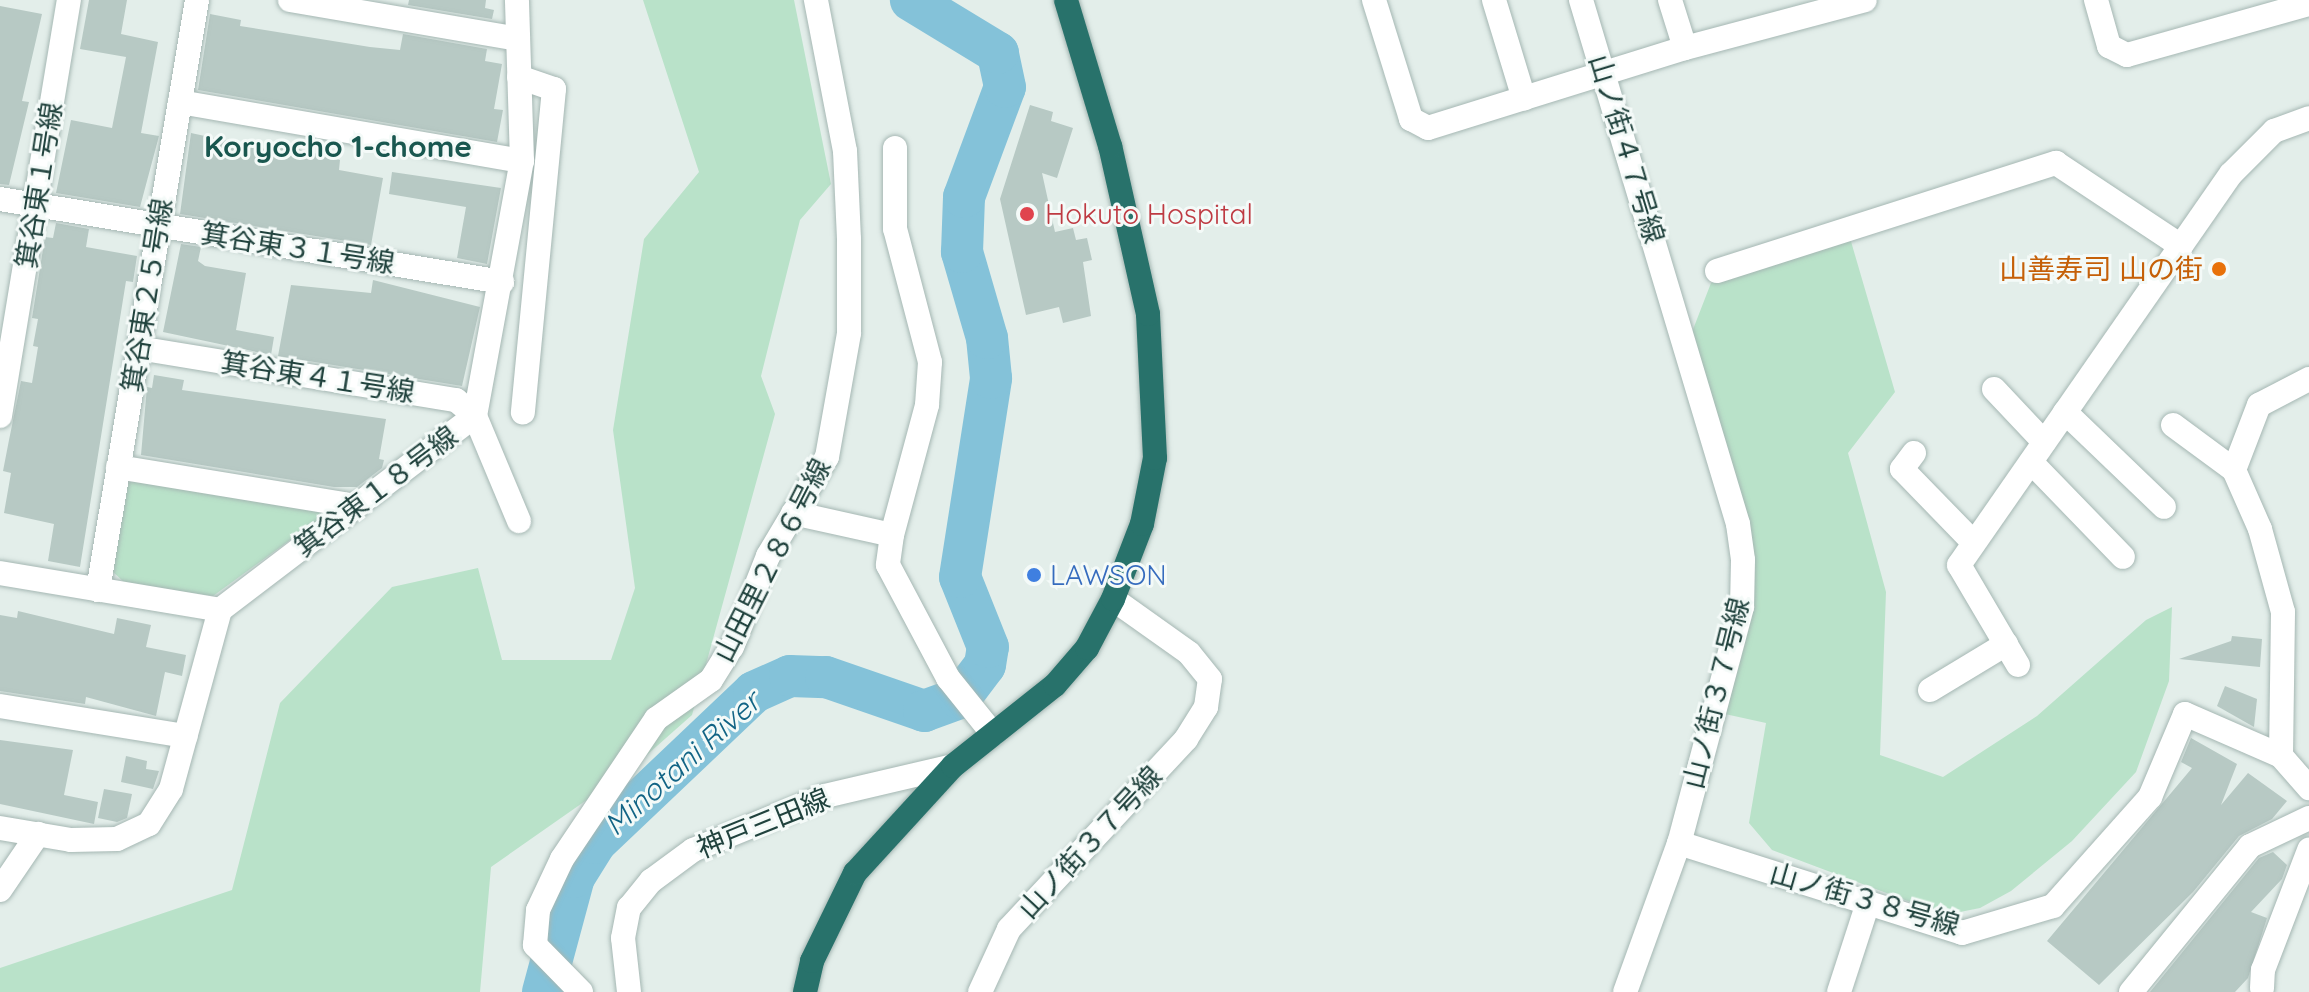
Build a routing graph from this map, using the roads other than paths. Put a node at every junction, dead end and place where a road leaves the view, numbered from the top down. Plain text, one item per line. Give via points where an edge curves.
1 (69, 0) edge
2 (197, 0) edge
3 (290, 0) edge
4 (517, 0) edge
5 (816, 0) edge
6 (1066, 0) edge
7 (1374, 0) edge
8 (1494, 0) edge
9 (1581, 0) edge
10 (1670, 0) edge
11 (1865, 0) edge
12 (2096, 0) edge
13 (2309, 4) edge
14 (518, 39) junction
15 (1685, 48) junction
16 (1605, 72) junction
17 (519, 77) junction
18 (1524, 99) junction
19 (180, 102) junction
20 (2309, 118) edge
21 (895, 148) dead end
22 (522, 161) junction
23 (0, 199) edge
24 (37, 205) junction
25 (159, 225) junction
26 (2181, 246) junction
27 (1717, 271) dead end
28 (502, 282) junction
29 (1671, 297) joint
30 (138, 348) junction
31 (2309, 379) edge
32 (1994, 389) dead end
33 (2065, 412) junction
34 (523, 413) dead end
35 (0, 416) edge
36 (475, 416) junction
37 (2173, 425) dead end
38 (2038, 452) junction
39 (1914, 453) dead end
40 (118, 467) junction
41 (2234, 470) junction
42 (357, 506) junction
43 (2164, 507) dead end
44 (793, 513) junction
45 (519, 521) dead end
46 (892, 535) junction
47 (1974, 543) junction
48 (2123, 557) dead end
49 (0, 573) edge
50 (98, 590) junction
51 (1113, 599) junction
52 (220, 610) junction
53 (1930, 690) dead end
54 (0, 706) edge
55 (993, 734) junction
56 (186, 736) junction
57 (2281, 756) junction
58 (953, 766) junction
59 (2309, 788) edge
60 (2309, 818) edge
61 (0, 828) edge
62 (38, 834) junction
63 (1679, 843) junction
64 (2309, 850) edge
65 (0, 890) edge
66 (1868, 903) junction
67 (2262, 988) dead end
68 (581, 992) edge
69 (629, 992) edge
70 (805, 992) edge
71 (980, 992) edge
72 (1625, 992) edge
73 (1839, 992) edge
74 (2131, 992) edge

1 - 24 street, 箕谷東１号線
2 - 19 street, 箕谷東２５号線
3 - 14 street
4 - 14 street, 箕谷東１８号線
5 - 44 street, 山田里２８６号線 via 845,151 849,333 827,457
6 - 51 highway via 1139,261 1152,366 1155,458 1142,524
7 - 18 street via 1411,119 1428,128
8 - 18 street
9 - 16 street, 山ノ街４７号線
10 - 15 street
11 - 15 street
12 - 13 street via 2109,46 2127,55
14 - 17 street, 箕谷東１８号線
15 - 16 street
16 - 18 street
16 - 29 street, 山ノ街４７号線
17 - 22 street, 箕谷東１８号線
17 - 34 street via 554,89
19 - 22 street
19 - 25 street, 箕谷東２５号線
20 - 26 street via 2274,131 2231,174
21 - 46 street via 895,229 930,362 927,405
22 - 28 street, 箕谷東１８号線
23 - 24 street, 箕谷東３１号線
24 - 25 street, 箕谷東３１号線
24 - 35 street, 箕谷東１号線
25 - 28 street, 箕谷東３１号線
25 - 30 street, 箕谷東２５号線
26 - 27 street via 2056,163
26 - 33 street
28 - 36 street, 箕谷東１８号線
29 - 63 street, 山ノ街３７号線 via 1738,524 1743,560 1742,607
30 - 36 street, 箕谷東４１号線 via 456,400
30 - 40 street, 箕谷東２５号線
31 - 41 street via 2259,405
32 - 38 street
33 - 38 street
33 - 43 street
36 - 42 street, 箕谷東１８号線
36 - 45 street
37 - 41 street
38 - 47 street
38 - 48 street
39 - 47 street via 1902,469
40 - 42 street
40 - 50 street, 箕谷東２５号線
41 - 57 street via 2260,529 2283,612
42 - 52 street, 箕谷東１８号線
44 - 46 street
44 - 68 street, 山田里２８６号線 via 718,669 656,719 562,859 538,910 535,945
46 - 55 street via 888,565 948,678
47 - 53 street via 1959,565 2012,655
49 - 50 street
50 - 52 street
51 - 55 highway via 1087,648 1055,685
51 - 71 street, 山ノ街３７号線 via 1189,653 1210,679 1206,707 1186,739 1009,929
52 - 56 street
54 - 56 street
55 - 58 highway
56 - 62 street via 171,789 149,824 117,839
57 - 59 street, 山ノ街３８号線
57 - 66 street, 山ノ街３８号線 via 2185,714 2150,797 2053,906 1962,933
58 - 69 street, 神戸三田線 via 825,796 693,850 651,881 629,908 623,938
58 - 70 highway via 855,873 812,961
60 - 74 street via 2250,846
61 - 62 street
62 - 65 street
63 - 66 street, 山ノ街３８号線
63 - 72 street, 山ノ街３７号線
64 - 67 street via 2263,970
66 - 73 street

